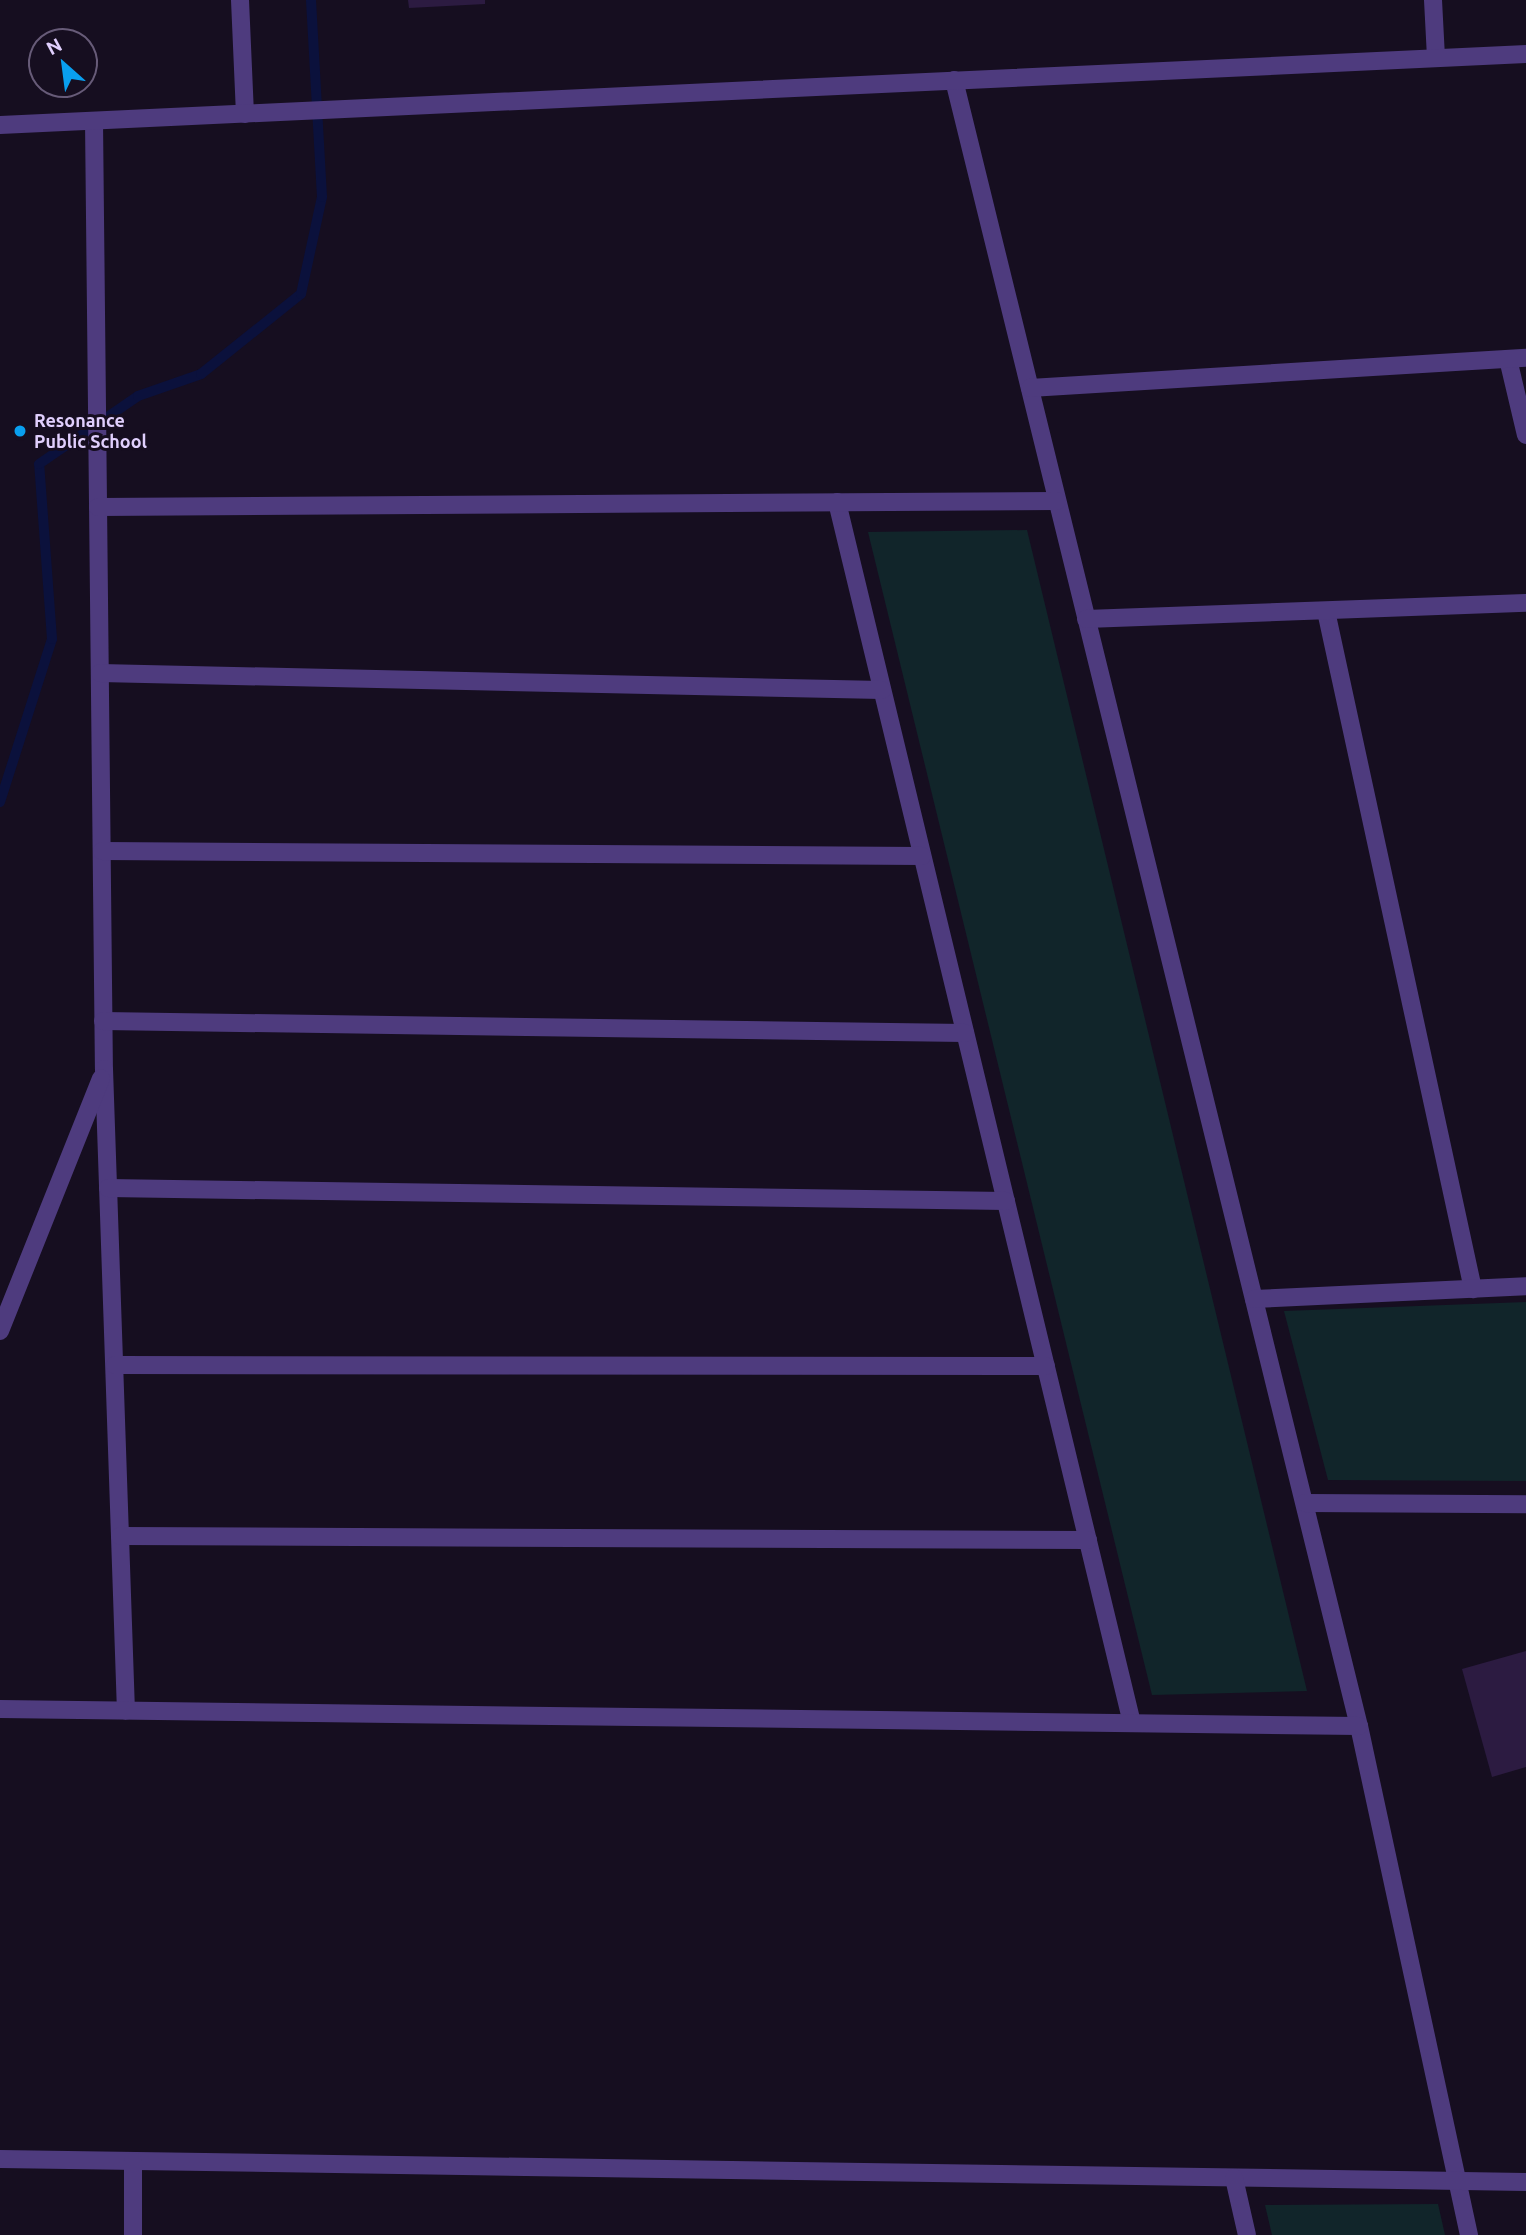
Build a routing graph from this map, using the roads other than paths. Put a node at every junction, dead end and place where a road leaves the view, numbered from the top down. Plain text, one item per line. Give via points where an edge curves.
1 (240, 0) edge
2 (1433, 0) edge
3 (1526, 54) edge
4 (1436, 58) junction
5 (954, 80) junction
6 (245, 114) junction
7 (94, 121) junction
8 (0, 125) edge
9 (1526, 358) edge
10 (1508, 359) junction
11 (1030, 388) junction
12 (1526, 435) edge
13 (1057, 500) junction
14 (837, 502) junction
15 (98, 507) junction
16 (1526, 603) edge
17 (1326, 611) junction
18 (1086, 620) junction
19 (100, 673) junction
20 (882, 690) junction
21 (102, 851) junction
22 (922, 856) junction
23 (103, 1021) junction
24 (965, 1033) junction
25 (104, 1069) junction
26 (108, 1188) junction
27 (1006, 1201) junction
28 (1526, 1286) edge
29 (1473, 1289) junction
30 (1254, 1299) junction
31 (0, 1331) edge
32 (114, 1365) junction
33 (1045, 1366) junction
34 (1305, 1503) junction
35 (1526, 1504) edge
36 (121, 1536) junction
37 (1088, 1540) junction
38 (0, 1709) edge
39 (127, 1711) junction
40 (1132, 1723) junction
41 (1359, 1726) junction
42 (0, 2159) edge
43 (133, 2161) junction
44 (1234, 2178) junction
45 (1456, 2181) junction
46 (1526, 2182) edge
47 (133, 2235) edge
48 (1247, 2235) edge
49 (1469, 2235) edge

1 - 6 street
2 - 4 street
3 - 4 street
4 - 5 street
5 - 6 street
5 - 11 street
6 - 7 street
7 - 8 street
7 - 15 street
9 - 10 street
10 - 11 street
10 - 12 street
11 - 13 street
13 - 14 street
13 - 18 street
14 - 15 street
14 - 20 street
15 - 19 street
16 - 17 street
17 - 18 street
17 - 29 street
18 - 30 street
19 - 20 street
19 - 21 street
20 - 22 street
21 - 22 street
21 - 23 street
22 - 24 street
23 - 24 street
23 - 25 street
24 - 27 street
25 - 26 street
25 - 31 street
26 - 27 street
26 - 32 street
27 - 33 street
28 - 29 street
29 - 30 street
30 - 34 street
32 - 33 street
32 - 36 street
33 - 37 street
34 - 35 street
34 - 41 street
36 - 37 street
36 - 39 street
37 - 40 street
38 - 39 street
39 - 40 street
40 - 41 street
41 - 45 street
42 - 43 street
43 - 44 street
43 - 47 street
44 - 45 street
44 - 48 street
45 - 46 street
45 - 49 street

